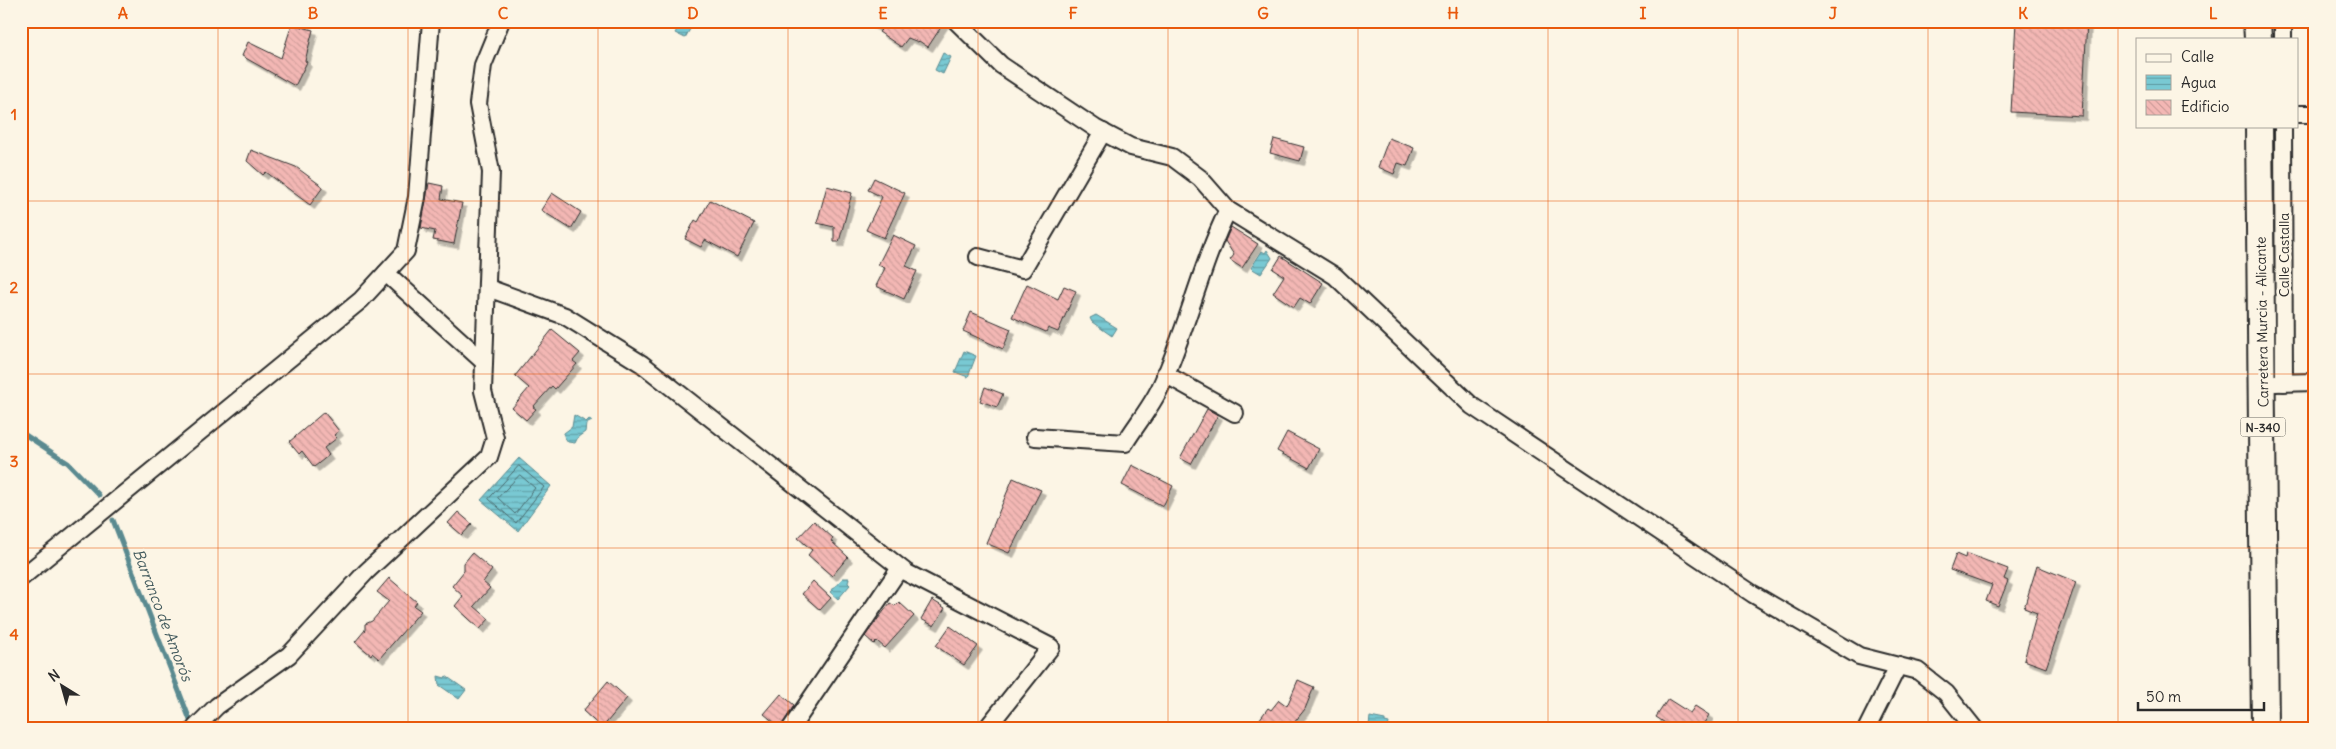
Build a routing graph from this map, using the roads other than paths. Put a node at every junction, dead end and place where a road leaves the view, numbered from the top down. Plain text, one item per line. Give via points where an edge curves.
1 (431, 21) edge
2 (501, 21) edge
3 (956, 21) edge
4 (2258, 21) edge
5 (2283, 21) edge
6 (2258, 38) edge
7 (2283, 38) edge
8 (2298, 114) edge
9 (2315, 114) edge
10 (2259, 128) edge
11 (2283, 128) edge
12 (1103, 132) junction
13 (1228, 210) junction
14 (978, 257) dead end
15 (386, 273) junction
16 (488, 288) junction
17 (484, 362) junction
18 (1165, 374) junction
19 (2315, 382) edge
20 (2273, 383) junction
21 (1235, 413) dead end
22 (1035, 437) dead end
23 (900, 568) junction
24 (21, 578) edge
25 (1898, 666) junction
26 (195, 728) edge
27 (791, 728) edge
28 (987, 728) edge
29 (1867, 728) edge
30 (1974, 728) edge
31 (2265, 728) edge

1 - 15 street via 417,198 406,252
2 - 16 street via 483,65 478,104 491,172
3 - 12 street via 1001,65
4 - 6 highway
5 - 7 street
8 - 9 street
10 - 20 highway, Carretera Murcia - Alicante / N-340
11 - 20 street, Calle Castalla
12 - 13 street via 1131,147 1172,157 1200,178
12 - 14 street via 1023,269
13 - 18 street via 1215,236
13 - 25 street via 1335,276 1480,411 1753,594 1859,656
15 - 17 street
15 - 24 street via 361,300
16 - 17 street
16 - 23 street via 565,316 642,364
17 - 26 street via 483,391 494,438 489,457 366,572 289,655 217,706
18 - 21 street
18 - 22 street via 1159,390 1125,443
19 - 20 street
20 - 31 highway, Carretera Murcia - Alicante / N-340
23 - 27 street
23 - 28 street via 1051,647
25 - 29 street
25 - 30 street via 1918,670 1939,688

